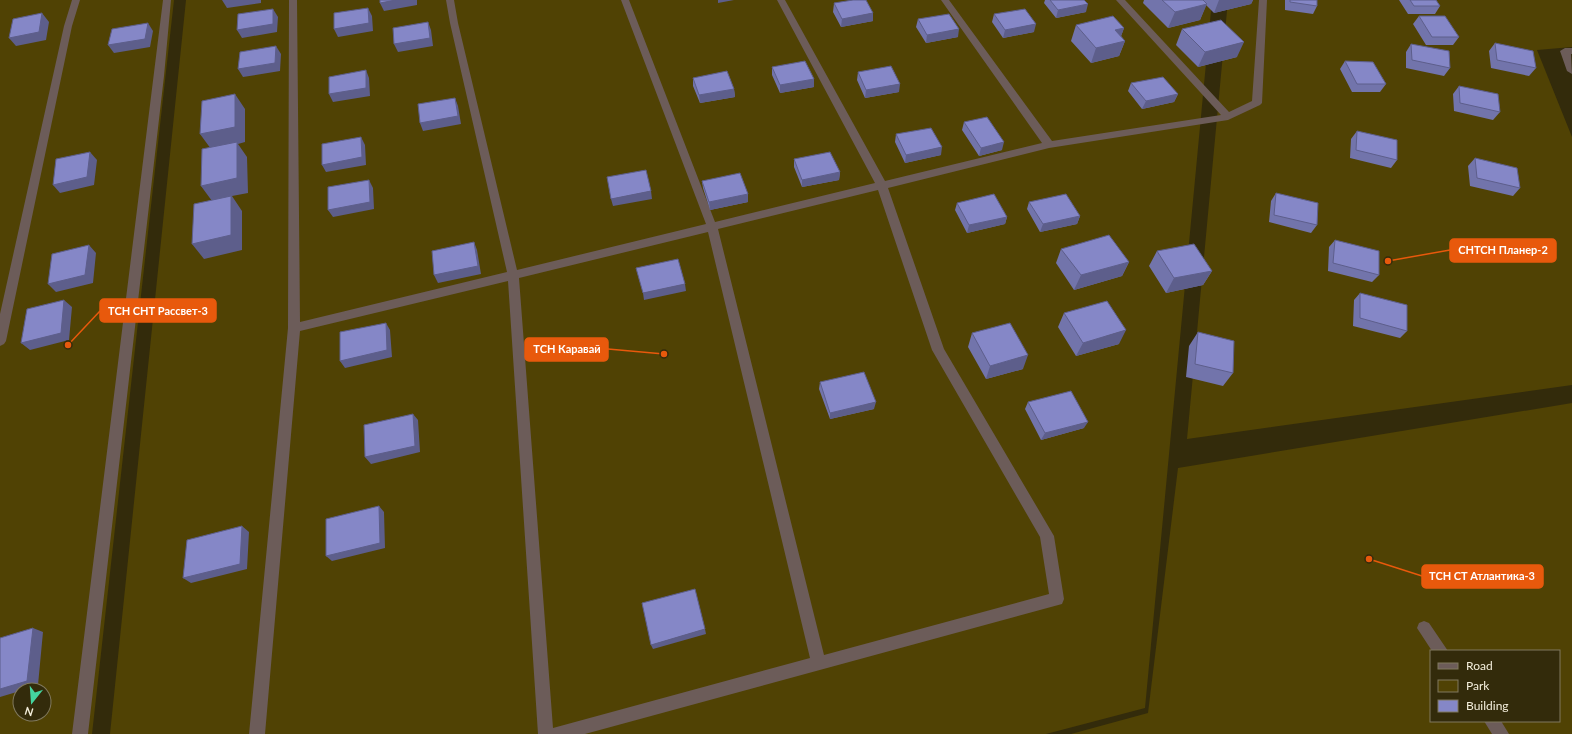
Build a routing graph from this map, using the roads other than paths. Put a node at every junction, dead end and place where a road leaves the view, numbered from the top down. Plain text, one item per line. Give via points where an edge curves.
1 (76, 0) edge
2 (167, 0) edge
3 (293, 0) edge
4 (450, 0) edge
5 (625, 0) edge
6 (781, 0) edge
7 (945, 0) edge
8 (1120, 0) edge
9 (1264, 0) edge
10 (1572, 51) edge
11 (1572, 71) edge
12 (1228, 117) junction
13 (1049, 145) junction
14 (882, 186) junction
15 (712, 227) junction
16 (513, 276) junction
17 (294, 328) junction
18 (0, 341) edge
19 (1424, 628) dead end
20 (1440, 650) edge
21 (819, 663) junction
22 (1493, 722) edge
23 (80, 734) edge
24 (257, 734) edge
25 (546, 734) edge
26 (557, 734) edge
27 (1501, 734) edge

1 - 18 lane via 68,26
2 - 23 lane
3 - 17 lane
4 - 16 lane
5 - 15 lane
6 - 14 lane
7 - 13 lane
8 - 12 lane
9 - 12 lane via 1257,103
10 - 11 lane via 1565,51
12 - 13 lane
13 - 14 lane
14 - 15 lane
14 - 21 lane via 938,350 1047,536 1057,599
15 - 16 lane
15 - 21 lane
16 - 17 lane
16 - 25 lane
17 - 24 lane
19 - 20 lane
21 - 26 lane
22 - 27 lane

